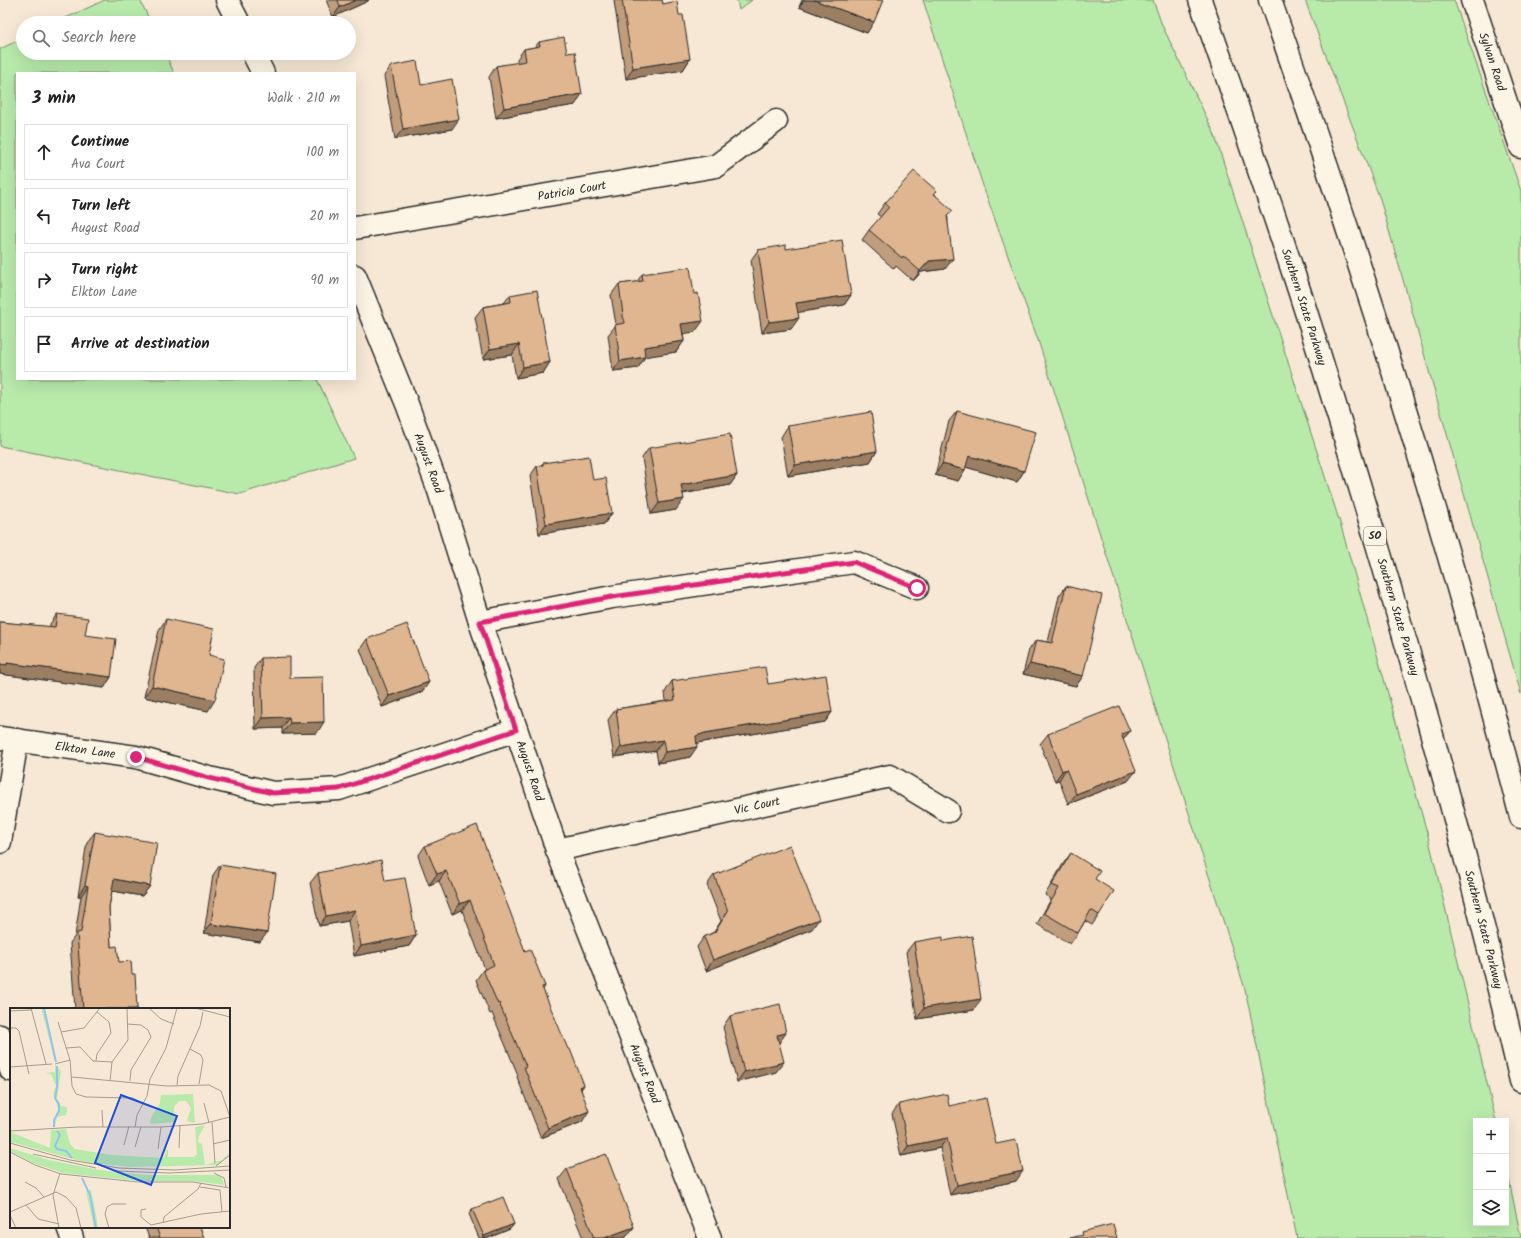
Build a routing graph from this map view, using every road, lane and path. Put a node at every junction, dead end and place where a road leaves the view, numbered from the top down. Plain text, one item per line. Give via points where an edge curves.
1 (227, 0) edge
2 (1200, 0) edge
3 (1270, 0) edge
4 (1472, 0) edge
5 (235, 16) edge
6 (256, 60) edge
7 (262, 72) edge
8 (776, 121) dead end
9 (1521, 147) edge
10 (356, 228) edge
11 (356, 278) edge
12 (917, 588) dead end
13 (480, 622) junction
14 (516, 730) junction
15 (9, 739) edge
16 (948, 812) dead end
17 (1521, 817) edge
18 (0, 842) edge
19 (557, 850) junction
20 (0, 1036) edge
21 (10, 1067) edge
22 (1521, 1081) edge
23 (68, 1228) edge
24 (72, 1238) edge
25 (710, 1238) edge

1 - 5 main road
2 - 22 main road, Southern State Parkway / SO via 1298,285 1368,514 1433,736
3 - 17 main road via 1390,358 1480,662
4 - 9 main road, Sylvan Road
6 - 7 main road
8 - 10 main road, Patricia Court via 716,166
11 - 13 main road, August Road via 439,491
12 - 13 main road via 854,562 612,597
13 - 14 main road, August Road
14 - 15 main road, Elkton Lane via 339,789 273,793 136,757
14 - 19 main road, August Road
15 - 18 main road
16 - 19 main road, Vic Court via 890,776
19 - 25 main road, August Road
20 - 21 main road
23 - 24 main road

